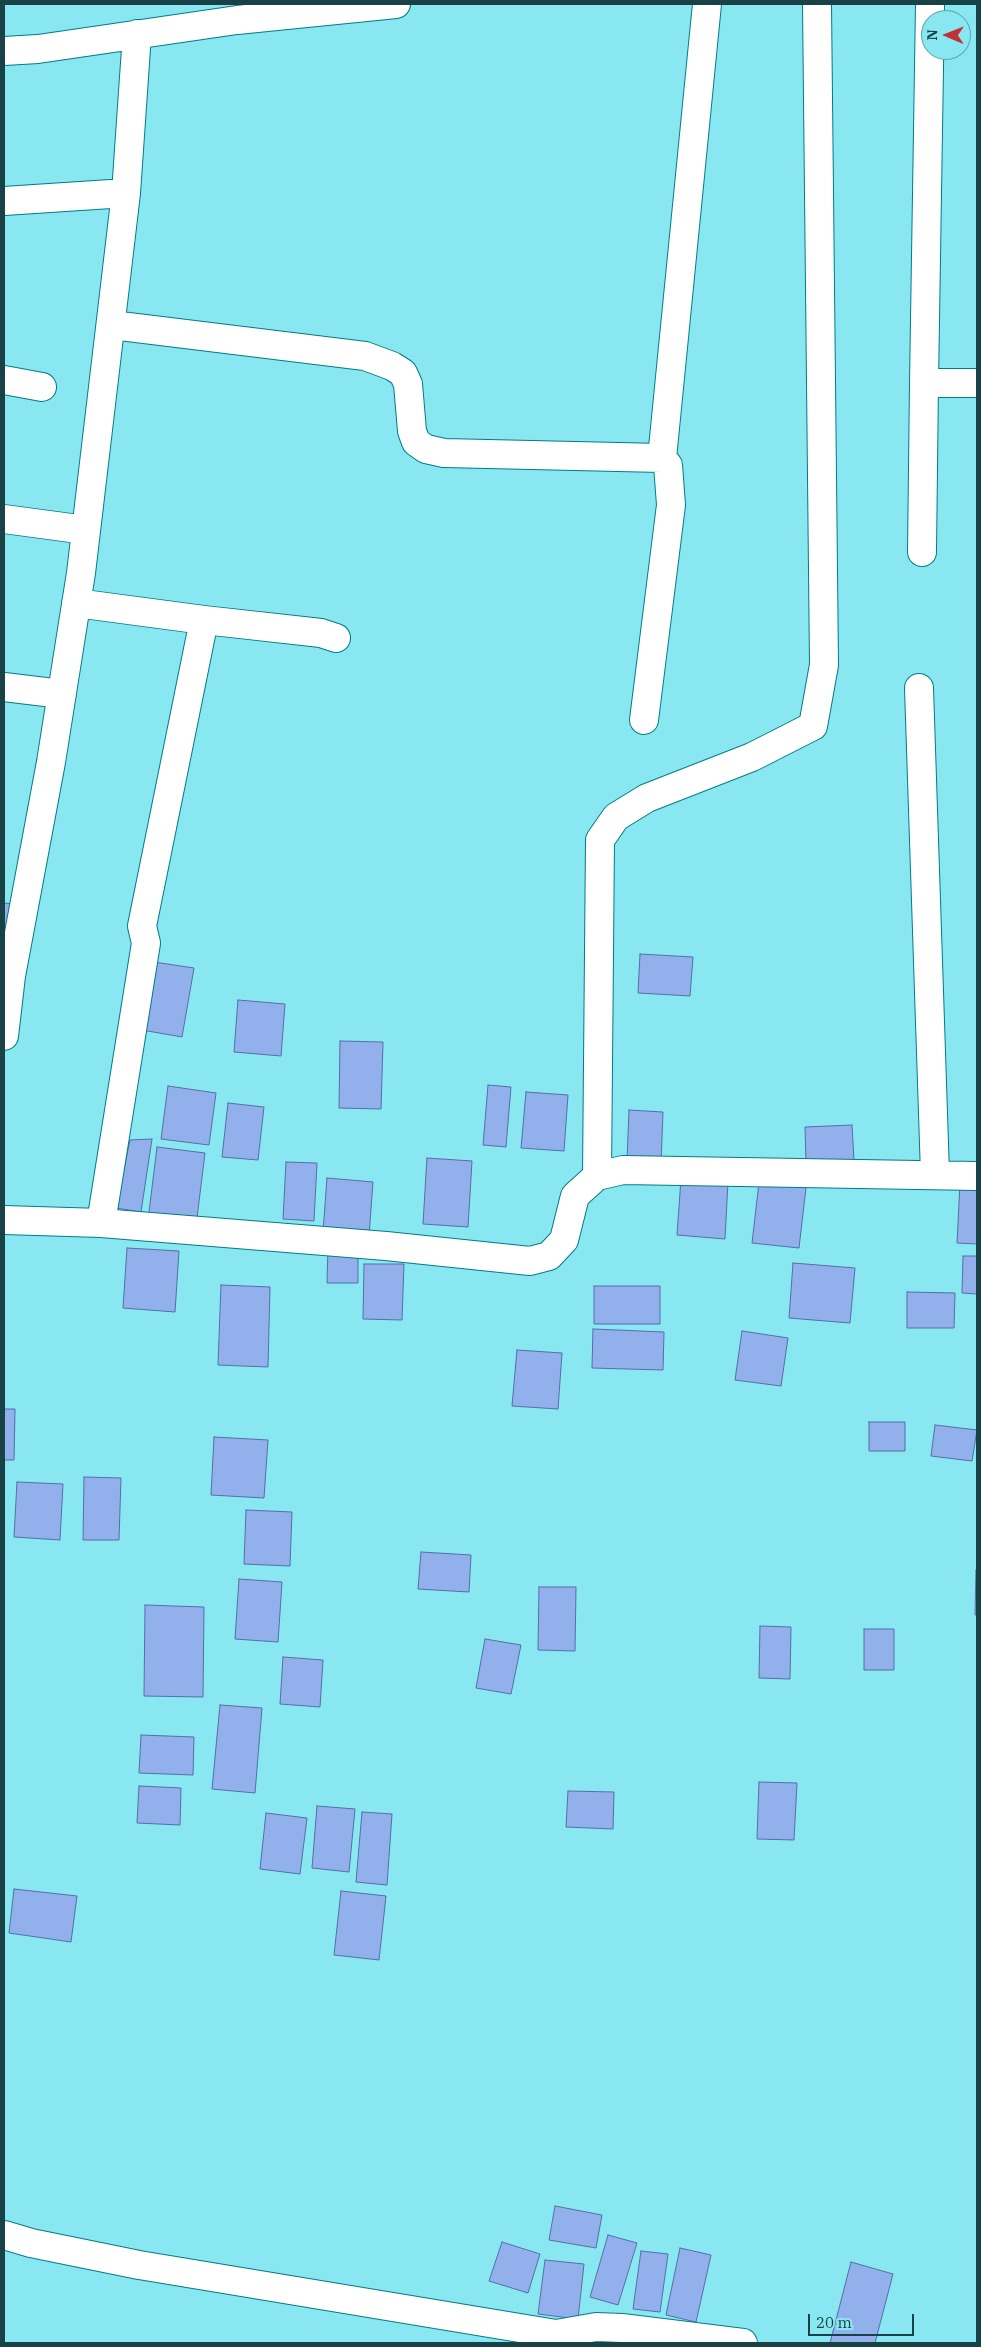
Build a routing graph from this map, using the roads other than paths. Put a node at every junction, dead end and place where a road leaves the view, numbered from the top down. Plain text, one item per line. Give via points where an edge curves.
1 (396, 4) edge
2 (706, 4) edge
3 (817, 4) edge
4 (930, 4) edge
5 (365, 6) edge
6 (137, 34) junction
7 (4, 51) edge
8 (126, 193) junction
9 (4, 201) edge
10 (112, 325) junction
11 (4, 380) edge
12 (924, 383) junction
13 (977, 383) edge
14 (42, 386) dead end
15 (662, 458) junction
16 (4, 519) edge
17 (86, 530) junction
18 (922, 552) dead end
19 (76, 603) junction
20 (204, 620) junction
21 (336, 638) dead end
22 (4, 687) edge
23 (919, 688) dead end
24 (62, 694) junction
25 (644, 720) dead end
26 (4, 1036) edge
27 (935, 1174) junction
28 (597, 1176) junction
29 (977, 1176) edge
30 (4, 1220) edge
31 (101, 1223) junction
32 (4, 2234) edge
33 (561, 2339) edge
34 (743, 2343) edge

1 - 5 street
2 - 15 street
3 - 28 street via 824,665 813,726 752,757 647,798 616,817 600,840
4 - 12 street
5 - 6 street
6 - 7 street
6 - 8 street
8 - 9 street
8 - 10 street
10 - 15 street via 365,356 392,366 403,373 408,384 412,431 416,442 426,449 444,453
10 - 17 street
11 - 14 street
12 - 13 street
12 - 18 street
15 - 25 street via 668,465 671,505
16 - 17 street
17 - 19 street
19 - 20 street
19 - 24 street
20 - 21 street via 321,633
20 - 31 street via 142,926 146,943
22 - 24 street
23 - 27 street
24 - 26 street via 11,976
27 - 28 street via 623,1170
27 - 29 street
28 - 31 street via 574,1196 564,1240 549,1256 530,1261
30 - 31 street
32 - 33 street via 31,2243 138,2265
33 - 34 street via 596,2327

